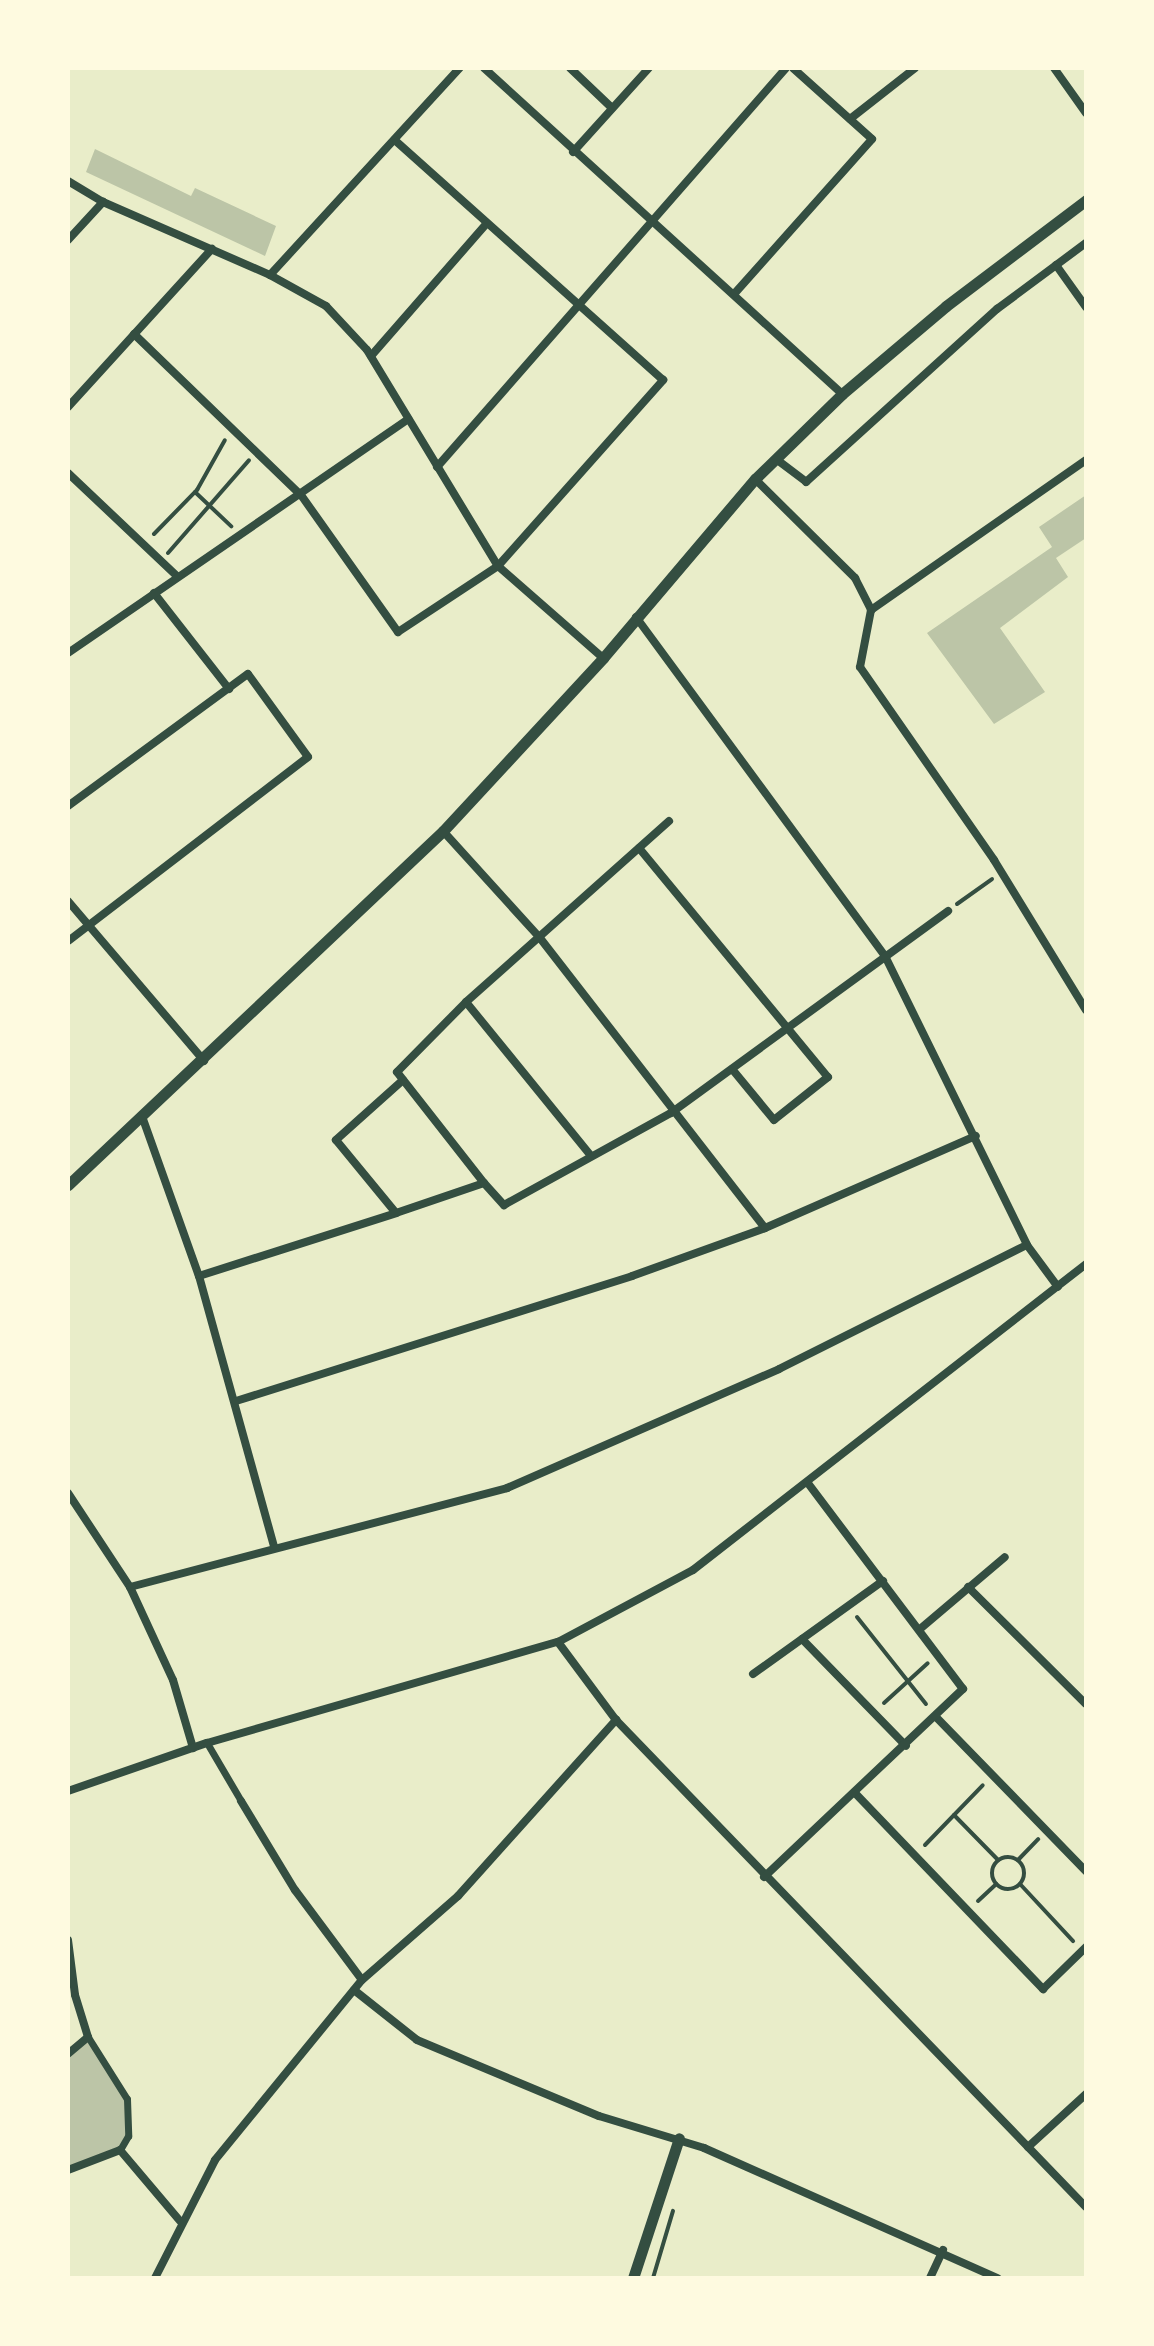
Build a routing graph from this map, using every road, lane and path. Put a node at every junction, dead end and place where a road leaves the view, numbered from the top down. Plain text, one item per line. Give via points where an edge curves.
1 (460, 68) edge
2 (484, 68) edge
3 (570, 68) edge
4 (649, 68) edge
5 (786, 68) edge
6 (793, 68) edge
7 (915, 68) edge
8 (1054, 68) edge
9 (612, 108) junction
10 (1086, 113) edge
11 (850, 119) junction
12 (397, 142) junction
13 (573, 152) junction
14 (68, 181) edge
15 (1086, 200) edge
16 (103, 202) junction
17 (487, 223) junction
18 (653, 226) junction
19 (68, 240) edge
20 (1086, 243) edge
21 (212, 249) junction
22 (1056, 265) junction
23 (270, 275) junction
24 (735, 293) junction
25 (580, 306) junction
26 (1086, 307) edge
27 (134, 334) junction
28 (371, 356) junction
29 (842, 394) junction
30 (68, 407) edge
31 (408, 419) junction
32 (231, 428) junction
33 (256, 451) junction
34 (776, 459) junction
35 (1086, 460) edge
36 (437, 467) junction
37 (68, 473) edge
38 (755, 479) junction
39 (195, 492) junction
40 (301, 495) junction
41 (209, 505) junction
42 (240, 535) junction
43 (144, 544) junction
44 (161, 560) junction
45 (498, 566) junction
46 (177, 576) junction
47 (154, 593) junction
48 (871, 610) junction
49 (636, 616) junction
50 (68, 653) edge
51 (603, 658) junction
52 (229, 689) junction
53 (68, 806) edge
54 (669, 821) dead end
55 (443, 831) junction
56 (639, 848) junction
57 (1002, 872) junction
58 (68, 901) edge
59 (948, 911) joint
60 (88, 927) junction
61 (540, 938) junction
62 (68, 941) edge
63 (885, 956) junction
64 (466, 1002) junction
65 (1086, 1010) edge
66 (791, 1026) junction
67 (204, 1061) junction
68 (732, 1069) junction
69 (403, 1080) junction
70 (671, 1113) junction
71 (143, 1119) junction
72 (976, 1136) junction
73 (591, 1156) junction
74 (484, 1183) junction
75 (68, 1185) edge
76 (396, 1213) junction
77 (765, 1228) junction
78 (1027, 1245) junction
79 (1086, 1264) edge
80 (199, 1276) junction
81 (1058, 1287) junction
82 (236, 1401) junction
83 (808, 1483) junction
84 (68, 1493) edge
85 (274, 1547) junction
86 (1005, 1557) dead end
87 (883, 1581) junction
88 (130, 1587) junction
89 (968, 1587) junction
90 (848, 1606) junction
91 (920, 1629) junction
92 (802, 1639) junction
93 (558, 1642) junction
94 (939, 1653) junction
95 (753, 1674) dead end
96 (908, 1681) junction
97 (1086, 1704) edge
98 (873, 1713) junction
99 (937, 1718) junction
100 (616, 1720) junction
101 (207, 1743) junction
102 (906, 1746) junction
103 (193, 1748) junction
104 (993, 1775) junction
105 (68, 1791) edge
106 (855, 1793) junction
107 (241, 1801) joint
108 (954, 1815) junction
109 (1046, 1830) junction
110 (914, 1855) junction
111 (998, 1860) junction
112 (1018, 1860) junction
113 (1086, 1871) edge
114 (764, 1877) junction
115 (996, 1884) junction
116 (1020, 1884) junction
117 (968, 1910) junction
118 (68, 1940) edge
119 (1084, 1949) edge
120 (362, 1980) junction
121 (354, 1990) junction
122 (88, 2037) junction
123 (68, 2054) edge
124 (1086, 2094) edge
125 (679, 2138) junction
126 (1028, 2147) junction
127 (120, 2150) junction
128 (68, 2170) edge
129 (1086, 2207) edge
130 (180, 2221) junction
131 (943, 2250) junction
132 (155, 2278) edge
133 (633, 2278) edge
134 (930, 2278) edge
135 (998, 2278) edge

1 - 12 street
2 - 13 street
3 - 9 street
4 - 9 street
5 - 18 street
6 - 11 street
7 - 11 street
8 - 10 street
9 - 13 street
11 - 24 street via 872,139
12 - 17 street
12 - 23 street
13 - 18 street
14 - 16 street
15 - 29 street via 946,306
16 - 19 street
16 - 21 street
17 - 25 street
17 - 28 street
18 - 24 street
18 - 25 street
20 - 22 street
21 - 23 street
21 - 27 street
22 - 26 street
22 - 34 street via 899,394 806,482
23 - 28 street via 326,306
24 - 29 street
25 - 36 street
25 - 45 street via 663,380
27 - 30 street
27 - 32 street
28 - 31 street
29 - 34 street
31 - 36 street
31 - 40 street
32 - 33 street
32 - 39 path
33 - 40 street
33 - 41 path
34 - 38 street
35 - 48 street
36 - 45 street
37 - 43 street
38 - 48 street via 855,578
38 - 49 street
39 - 41 path
39 - 43 path
40 - 42 street
40 - 45 street via 398,632
41 - 42 path
41 - 44 path
42 - 46 street
43 - 44 street
44 - 46 street
45 - 51 street
46 - 47 street
47 - 50 street
47 - 52 street
48 - 57 street via 860,667
49 - 51 street
49 - 63 street
51 - 55 street
52 - 53 street
52 - 60 street via 248,674 308,757
54 - 56 street
55 - 61 street
55 - 67 street
56 - 61 street
56 - 66 street
57 - 59 path
57 - 65 street
58 - 60 street
59 - 63 street
60 - 62 street
60 - 67 street
61 - 64 street
61 - 70 street
63 - 66 street
63 - 72 street
64 - 69 street via 397,1072
64 - 73 street
66 - 68 street
66 - 68 street via 828,1077 774,1120
67 - 71 street
68 - 70 street
69 - 74 street
69 - 76 street via 336,1140
70 - 73 street
70 - 77 street
71 - 75 street
71 - 80 street
72 - 77 street
72 - 78 street
73 - 74 street via 504,1205
74 - 76 street
76 - 80 street
77 - 82 street via 632,1276
78 - 81 street
78 - 85 street via 779,1369 507,1488
79 - 81 street
80 - 82 street
81 - 83 street
82 - 85 street
83 - 87 street
83 - 93 street via 693,1570
84 - 88 street
85 - 88 street
86 - 89 street
87 - 90 street
87 - 91 street
88 - 103 street via 173,1680
89 - 91 street
89 - 97 street
90 - 92 street
90 - 96 path
91 - 94 street
92 - 95 street
92 - 98 street
93 - 100 street
93 - 101 street
94 - 96 path
94 - 99 street via 963,1689
96 - 98 path
96 - 99 path
98 - 102 street
99 - 102 street
99 - 104 street
100 - 114 street
100 - 120 street via 458,1896
101 - 103 street
101 - 107 street
102 - 106 street
103 - 105 street
104 - 108 path
104 - 109 street
106 - 110 street
106 - 114 street
107 - 120 street via 295,1890
108 - 110 path
108 - 111 path
109 - 112 path
109 - 113 street
110 - 117 street
111 - 112 path
111 - 115 path via 992,1874
112 - 116 path via 1024,1869
114 - 126 street
115 - 116 path via 1005,1889
115 - 117 path
116 - 119 path
117 - 119 street via 1043,1989
118 - 122 street via 75,1995
120 - 121 street
121 - 125 street via 417,2040 599,2116
121 - 130 street via 215,2160
122 - 123 street
122 - 127 street via 127,2099 128,2136
124 - 126 street
125 - 131 street
125 - 133 street
126 - 129 street
127 - 128 street
127 - 130 street
130 - 132 street
131 - 134 street
131 - 135 street

